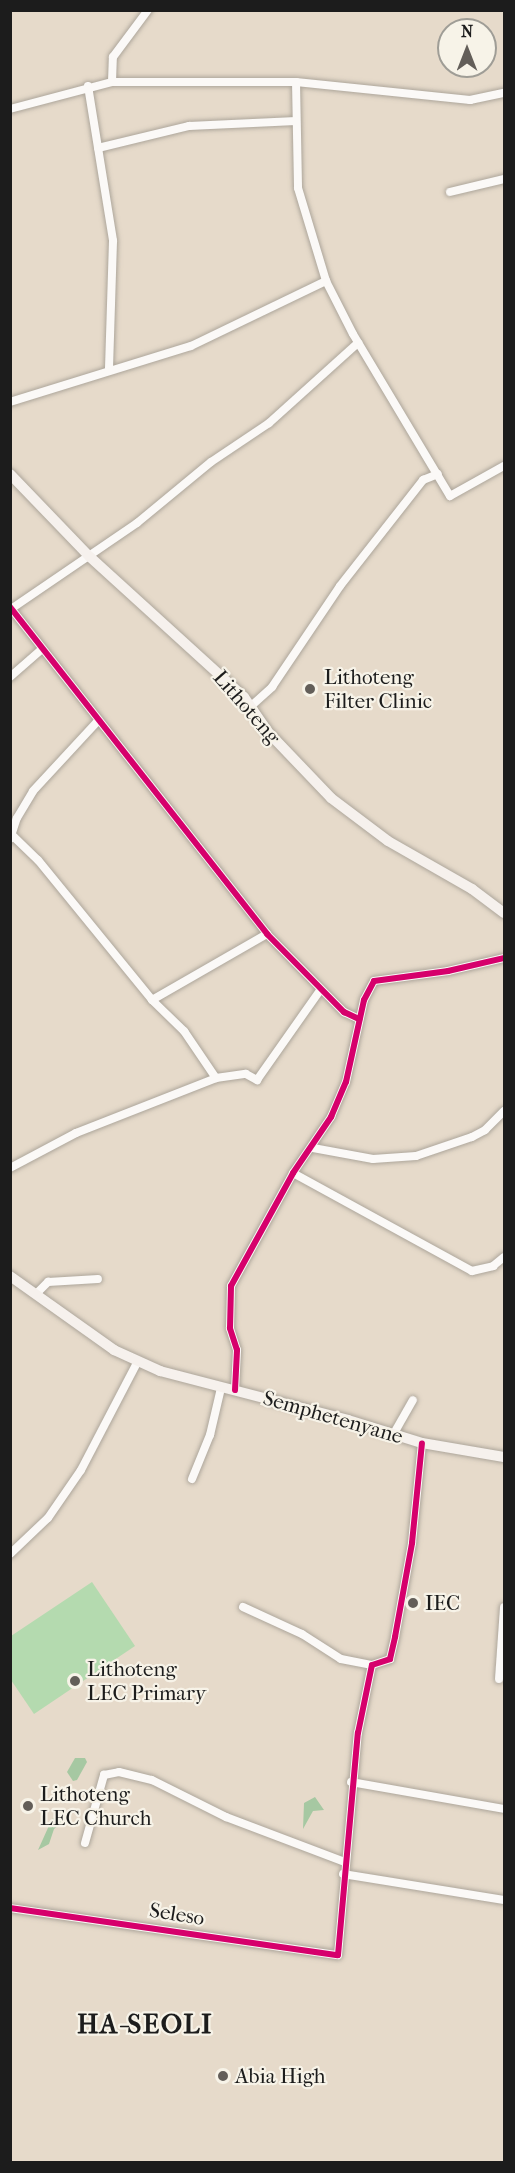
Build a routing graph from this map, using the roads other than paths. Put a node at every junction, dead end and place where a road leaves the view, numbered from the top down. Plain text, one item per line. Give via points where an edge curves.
1 (148, 10) edge
2 (112, 82) junction
3 (296, 82) junction
4 (88, 86) junction
5 (504, 93) edge
6 (10, 109) edge
7 (296, 121) junction
8 (98, 148) junction
9 (504, 179) edge
10 (450, 192) dead end
11 (326, 281) junction
12 (358, 343) junction
13 (109, 370) junction
14 (10, 402) edge
15 (504, 466) edge
16 (10, 474) edge
17 (438, 474) junction
18 (90, 557) junction
19 (11, 608) edge
20 (41, 650) junction
21 (10, 677) edge
22 (250, 707) junction
23 (98, 722) junction
24 (12, 837) edge
25 (504, 913) edge
26 (267, 934) junction
27 (504, 958) edge
28 (321, 989) junction
29 (152, 999) junction
30 (359, 1019) junction
31 (216, 1078) junction
32 (504, 1111) edge
33 (313, 1148) junction
34 (10, 1168) edge
35 (293, 1173) junction
36 (504, 1257) edge
37 (10, 1276) edge
38 (98, 1280) dead end
39 (37, 1293) junction
40 (138, 1361) junction
41 (221, 1388) junction
42 (235, 1390) junction
43 (413, 1400) dead end
44 (393, 1435) junction
45 (422, 1443) junction
46 (504, 1457) edge
47 (192, 1479) dead end
48 (10, 1554) edge
49 (243, 1607) dead end
50 (504, 1607) edge
51 (372, 1665) junction
52 (499, 1679) dead end
53 (351, 1782) junction
54 (504, 1809) edge
55 (85, 1843) dead end
56 (345, 1862) junction
57 (343, 1874) junction
58 (504, 1900) edge
59 (10, 1908) edge

1 - 2 street via 113,57
2 - 3 street
2 - 4 street
3 - 5 street via 470,100
3 - 7 street
4 - 6 street
4 - 8 street
7 - 8 street via 189,126
7 - 11 street via 298,189
8 - 13 street via 113,242
9 - 10 street
11 - 12 street
11 - 13 street via 192,346
12 - 17 street
12 - 18 street via 269,423 211,462
13 - 14 street
15 - 17 street via 450,496
16 - 18 main road, Lithoteng
17 - 22 street via 423,480 340,586 272,687
18 - 19 street
18 - 22 main road, Lithoteng via 229,683
19 - 20 street
20 - 21 street
20 - 23 street
22 - 25 main road, Lithoteng via 268,732 331,798 381,837 472,889
23 - 24 street via 33,790 16,818
23 - 26 street
24 - 29 street via 39,860
26 - 28 street
26 - 29 street
27 - 30 street via 448,971 380,978 369,989
28 - 30 street via 344,1012
28 - 31 street via 257,1080 246,1074
29 - 31 street via 184,1031
30 - 33 street via 346,1082
31 - 34 street via 76,1133
32 - 33 street via 472,1137 416,1156 373,1159
33 - 35 street
35 - 36 street via 472,1271 493,1266
35 - 42 street via 231,1286 230,1328 237,1350
37 - 39 main road, Semphetenyane
38 - 39 street via 48,1282
39 - 40 main road, Semphetenyane via 87,1331
40 - 41 main road, Semphetenyane
40 - 48 street via 81,1470 48,1518
41 - 42 main road, Semphetenyane
41 - 47 street via 210,1435
42 - 44 main road, Semphetenyane
43 - 44 street
44 - 45 main road, Semphetenyane
45 - 46 main road, Semphetenyane
45 - 51 street via 412,1543 390,1659
49 - 51 street via 302,1634 341,1659
50 - 52 street
51 - 53 street
53 - 54 street
53 - 56 street
55 - 56 street via 104,1775 119,1772 152,1780 226,1817
56 - 57 street
57 - 58 street
57 - 59 street, Seleso via 338,1955

